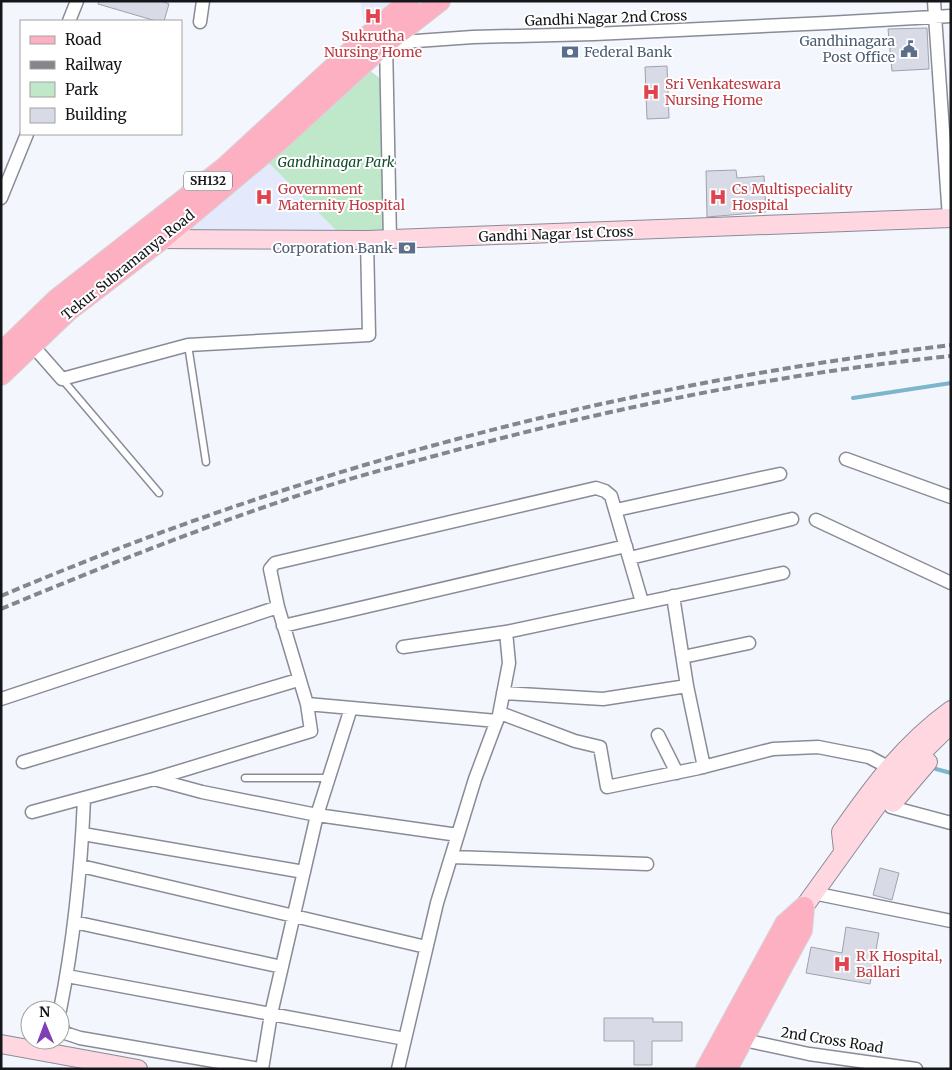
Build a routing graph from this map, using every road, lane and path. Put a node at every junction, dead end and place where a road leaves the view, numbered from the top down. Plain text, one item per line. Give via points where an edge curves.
1 (76, 1) edge
2 (203, 1) edge
3 (409, 1) edge
4 (934, 1) edge
5 (432, 4) edge
6 (934, 16) junction
7 (951, 16) edge
8 (69, 20) edge
9 (200, 22) dead end
10 (379, 38) junction
11 (27, 135) edge
12 (1, 198) edge
13 (950, 218) edge
14 (136, 238) junction
15 (162, 239) junction
16 (367, 240) junction
17 (390, 240) junction
18 (188, 345) junction
19 (33, 346) junction
20 (1, 353) edge
21 (1, 375) edge
22 (62, 379) junction
23 (846, 460) dead end
24 (206, 462) dead end
25 (780, 474) dead end
26 (158, 493) dead end
27 (951, 496) edge
28 (616, 510) junction
29 (792, 519) dead end
30 (816, 520) dead end
31 (628, 552) junction
32 (783, 573) dead end
33 (951, 583) edge
34 (673, 596) junction
35 (642, 602) junction
36 (278, 607) junction
37 (283, 626) junction
38 (506, 632) junction
39 (749, 644) dead end
40 (404, 647) dead end
41 (683, 657) junction
42 (298, 680) junction
43 (687, 686) junction
44 (504, 693) junction
45 (1, 699) edge
46 (307, 704) junction
47 (351, 708) junction
48 (951, 710) edge
49 (498, 717) junction
50 (951, 724) edge
51 (658, 735) dead end
52 (951, 740) edge
53 (23, 762) dead end
54 (704, 767) junction
55 (888, 767) junction
56 (677, 773) junction
57 (245, 778) dead end
58 (329, 778) junction
59 (154, 779) junction
60 (84, 799) junction
61 (891, 806) junction
62 (32, 812) dead end
63 (317, 815) junction
64 (951, 823) edge
65 (83, 834) junction
66 (458, 835) junction
67 (843, 850) junction
68 (451, 857) junction
69 (647, 864) dead end
70 (81, 866) junction
71 (304, 872) junction
72 (809, 900) junction
73 (294, 916) junction
74 (951, 921) edge
75 (74, 922) junction
76 (426, 947) junction
77 (282, 967) junction
78 (67, 976) junction
79 (62, 1000) edge
80 (271, 1014) junction
81 (70, 1035) edge
82 (405, 1039) junction
83 (744, 1040) junction
84 (1, 1044) edge
85 (138, 1069) edge
86 (261, 1069) edge
87 (398, 1069) edge
88 (706, 1069) edge
89 (728, 1069) edge
90 (916, 1069) edge

1 - 8 street
2 - 9 street
3 - 10 main road, Tekur Subramanya Road / SH132
4 - 6 street
5 - 10 main road, Tekur Subramanya Road / SH132
6 - 7 street, Gandhi Nagar 2nd Cross
6 - 10 street, Gandhi Nagar 2nd Cross via 594,34
6 - 13 street
10 - 14 main road, Tekur Subramanya Road / SH132
10 - 15 main road, Tekur Subramanya Road / SH132 via 278,141
10 - 17 street
11 - 12 street
13 - 17 street, Gandhi Nagar 1st Cross
14 - 15 street, Gandhi Nagar 1st Cross
14 - 20 main road, Tekur Subramanya Road / SH132 via 56,299
15 - 16 street, Gandhi Nagar 1st Cross
15 - 19 main road, Tekur Subramanya Road / SH132 via 68,311
16 - 17 street, Gandhi Nagar 1st Cross
16 - 18 street via 369,335
18 - 22 street
18 - 24 lane
19 - 21 main road, Tekur Subramanya Road / SH132
19 - 22 street
22 - 26 lane
23 - 27 street
25 - 28 street
28 - 31 street
28 - 36 street via 611,496 596,488 275,563 270,568
29 - 31 street
30 - 33 street
31 - 35 street
31 - 37 street
32 - 34 street
34 - 35 street
34 - 41 street
35 - 38 street
36 - 37 street
36 - 45 street
37 - 42 street
38 - 40 street
38 - 44 street via 509,662
39 - 41 street
41 - 43 street
42 - 46 street
42 - 53 street
43 - 44 street via 603,699
43 - 54 street
44 - 49 street
46 - 47 street
46 - 59 street via 311,731
47 - 49 street
47 - 58 street
48 - 55 street via 925,729
49 - 56 street via 600,746 607,787
49 - 66 street
50 - 67 street via 899,776
51 - 56 street
52 - 61 street via 933,755
54 - 55 street via 773,749 818,747 869,757
54 - 56 street
55 - 67 street via 841,832
57 - 58 lane
58 - 63 street
59 - 60 street
59 - 63 street
60 - 62 street
60 - 65 street
61 - 64 street
61 - 67 street via 862,842
63 - 66 street
63 - 71 street
65 - 70 street
65 - 71 street
66 - 68 street
67 - 72 street
68 - 69 street
68 - 76 street
70 - 73 street
70 - 75 street
71 - 73 street
72 - 74 street
72 - 83 main road via 802,930
72 - 88 main road via 785,924
73 - 76 street
73 - 77 street
75 - 77 street
75 - 78 street
76 - 82 street
77 - 80 street
78 - 79 street
78 - 80 street
80 - 82 street
80 - 86 street
81 - 86 street
82 - 87 street
83 - 89 main road
83 - 90 street, 2nd Cross Road via 809,1054
84 - 85 street

